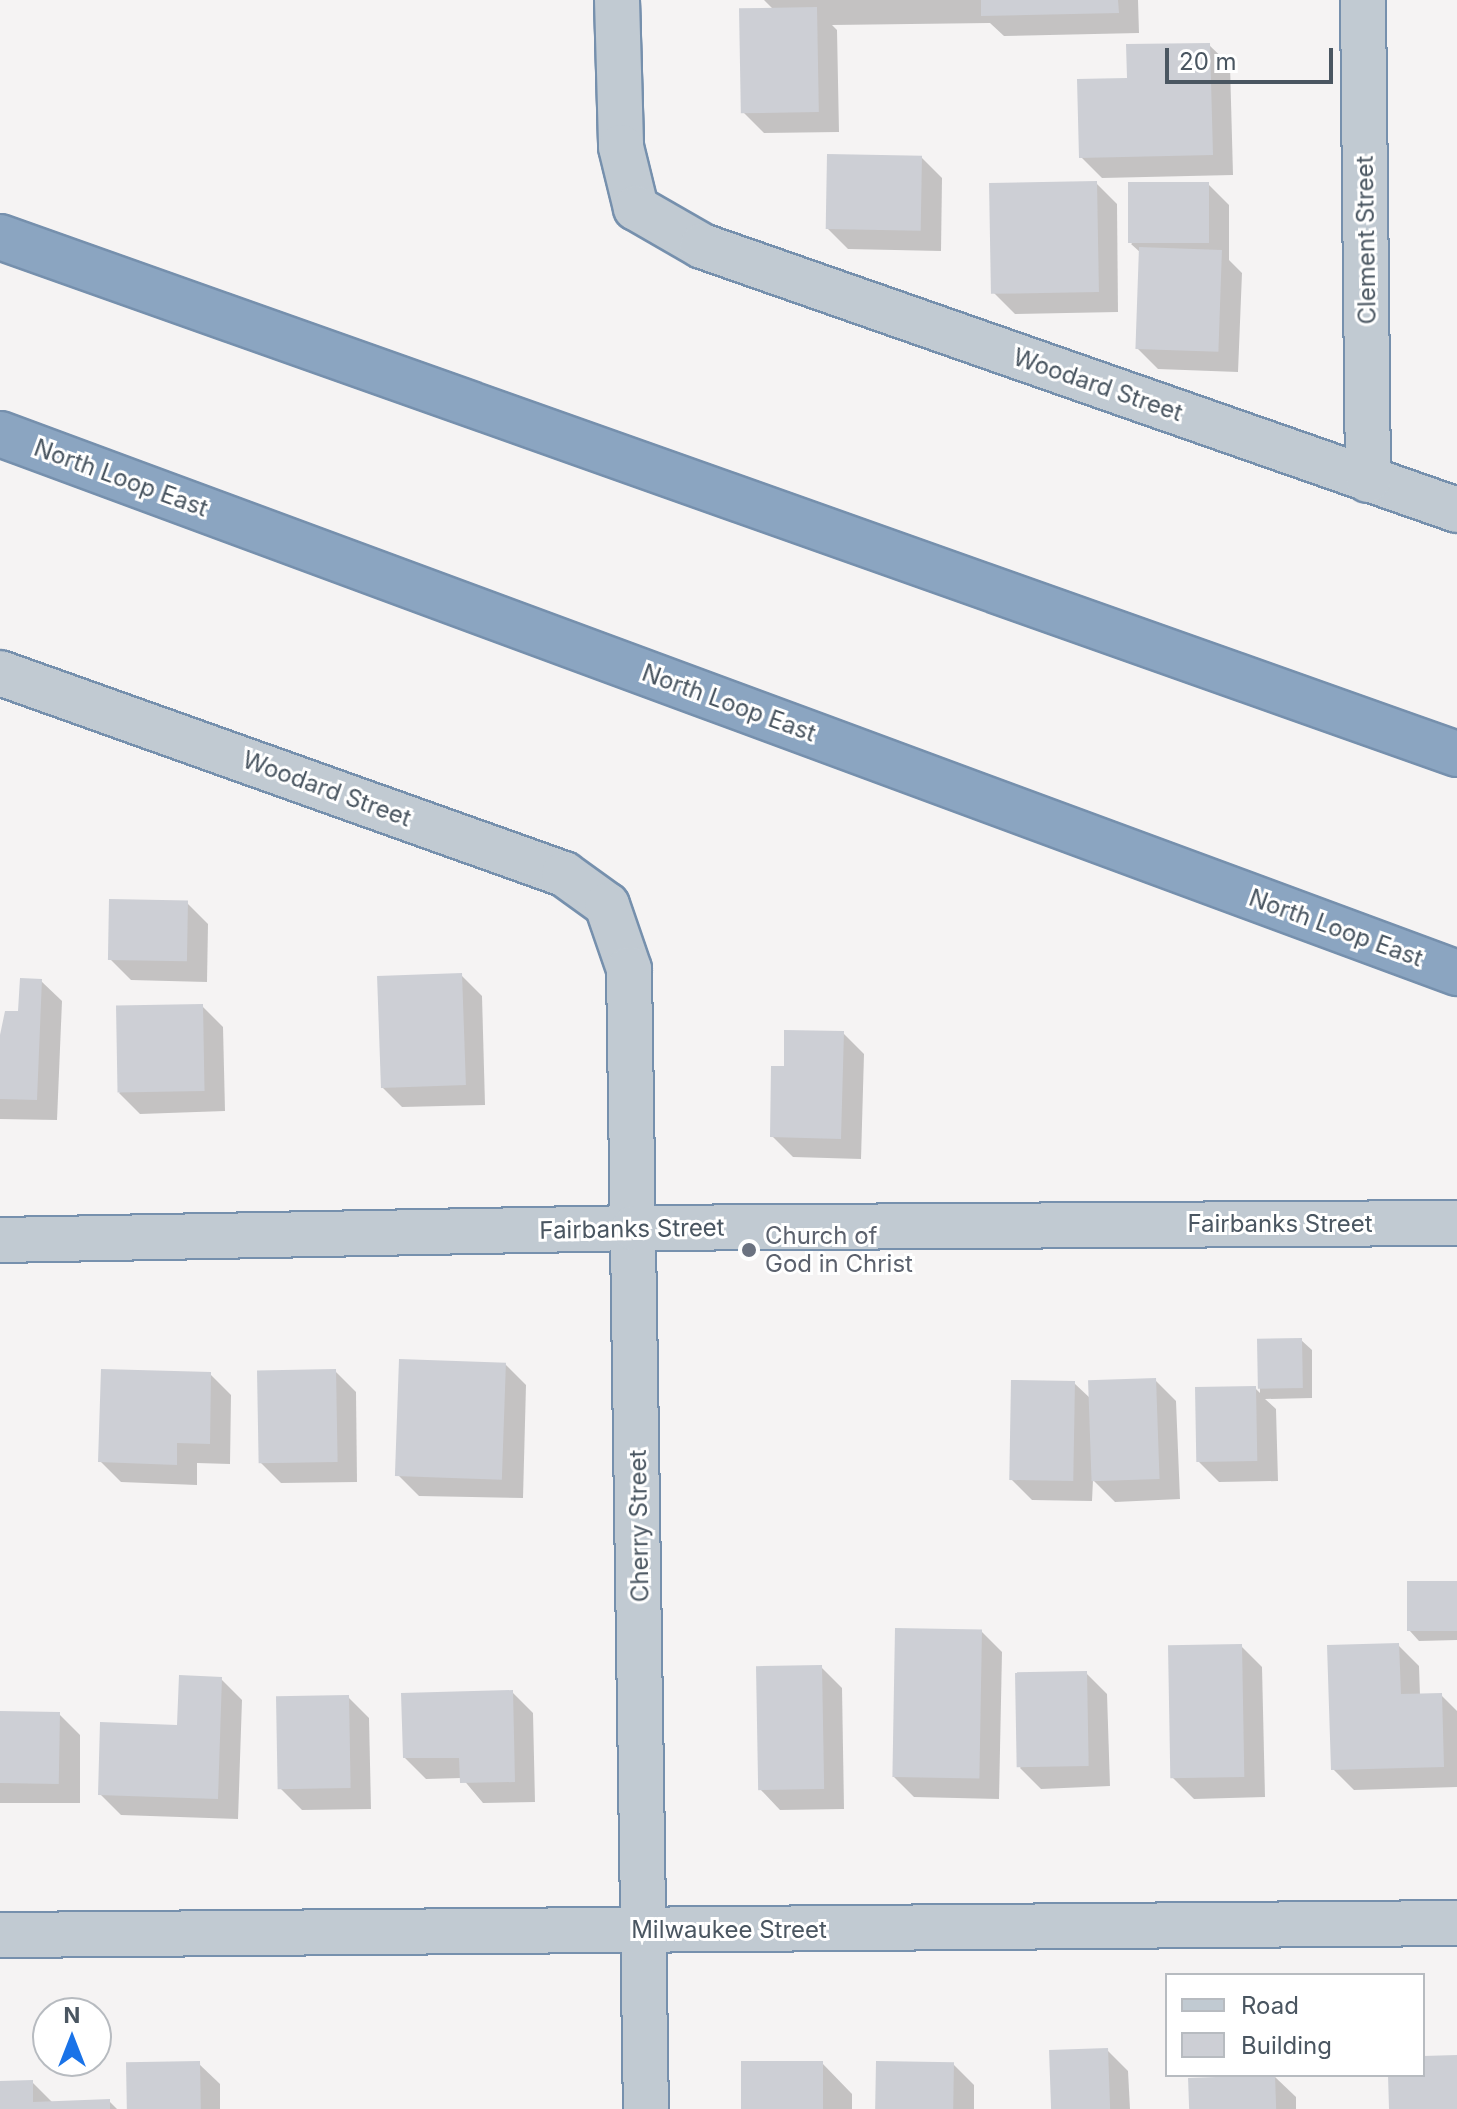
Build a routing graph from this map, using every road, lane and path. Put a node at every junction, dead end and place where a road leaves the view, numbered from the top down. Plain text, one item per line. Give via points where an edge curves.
1 (617, 0) edge
2 (1363, 0) edge
3 (0, 237) edge
4 (0, 434) edge
5 (0, 460) edge
6 (1368, 480) junction
7 (1457, 510) edge
8 (213, 512) junction
9 (0, 673) edge
10 (1457, 754) edge
11 (621, 944) joint
12 (1457, 973) edge
13 (1457, 1223) edge
14 (634, 1228) junction
15 (0, 1240) edge
16 (1457, 1923) edge
17 (646, 1931) junction
18 (0, 1935) edge
19 (646, 2109) edge

1 - 6 street, Woodard Street via 621,147 636,208 702,246
2 - 6 street, Clement Street
3 - 10 highway
4 - 8 highway, North Loop East
5 - 8 highway
6 - 7 street, Woodard Street
8 - 12 highway, North Loop East
9 - 11 street, Woodard Street via 564,874 607,905
11 - 14 street, Cherry Street via 629,969
13 - 14 street, Fairbanks Street
14 - 15 street, Fairbanks Street
14 - 17 street, Cherry Street
16 - 17 street, Milwaukee Street
17 - 18 street, Milwaukee Street
17 - 19 street, Cherry Street

